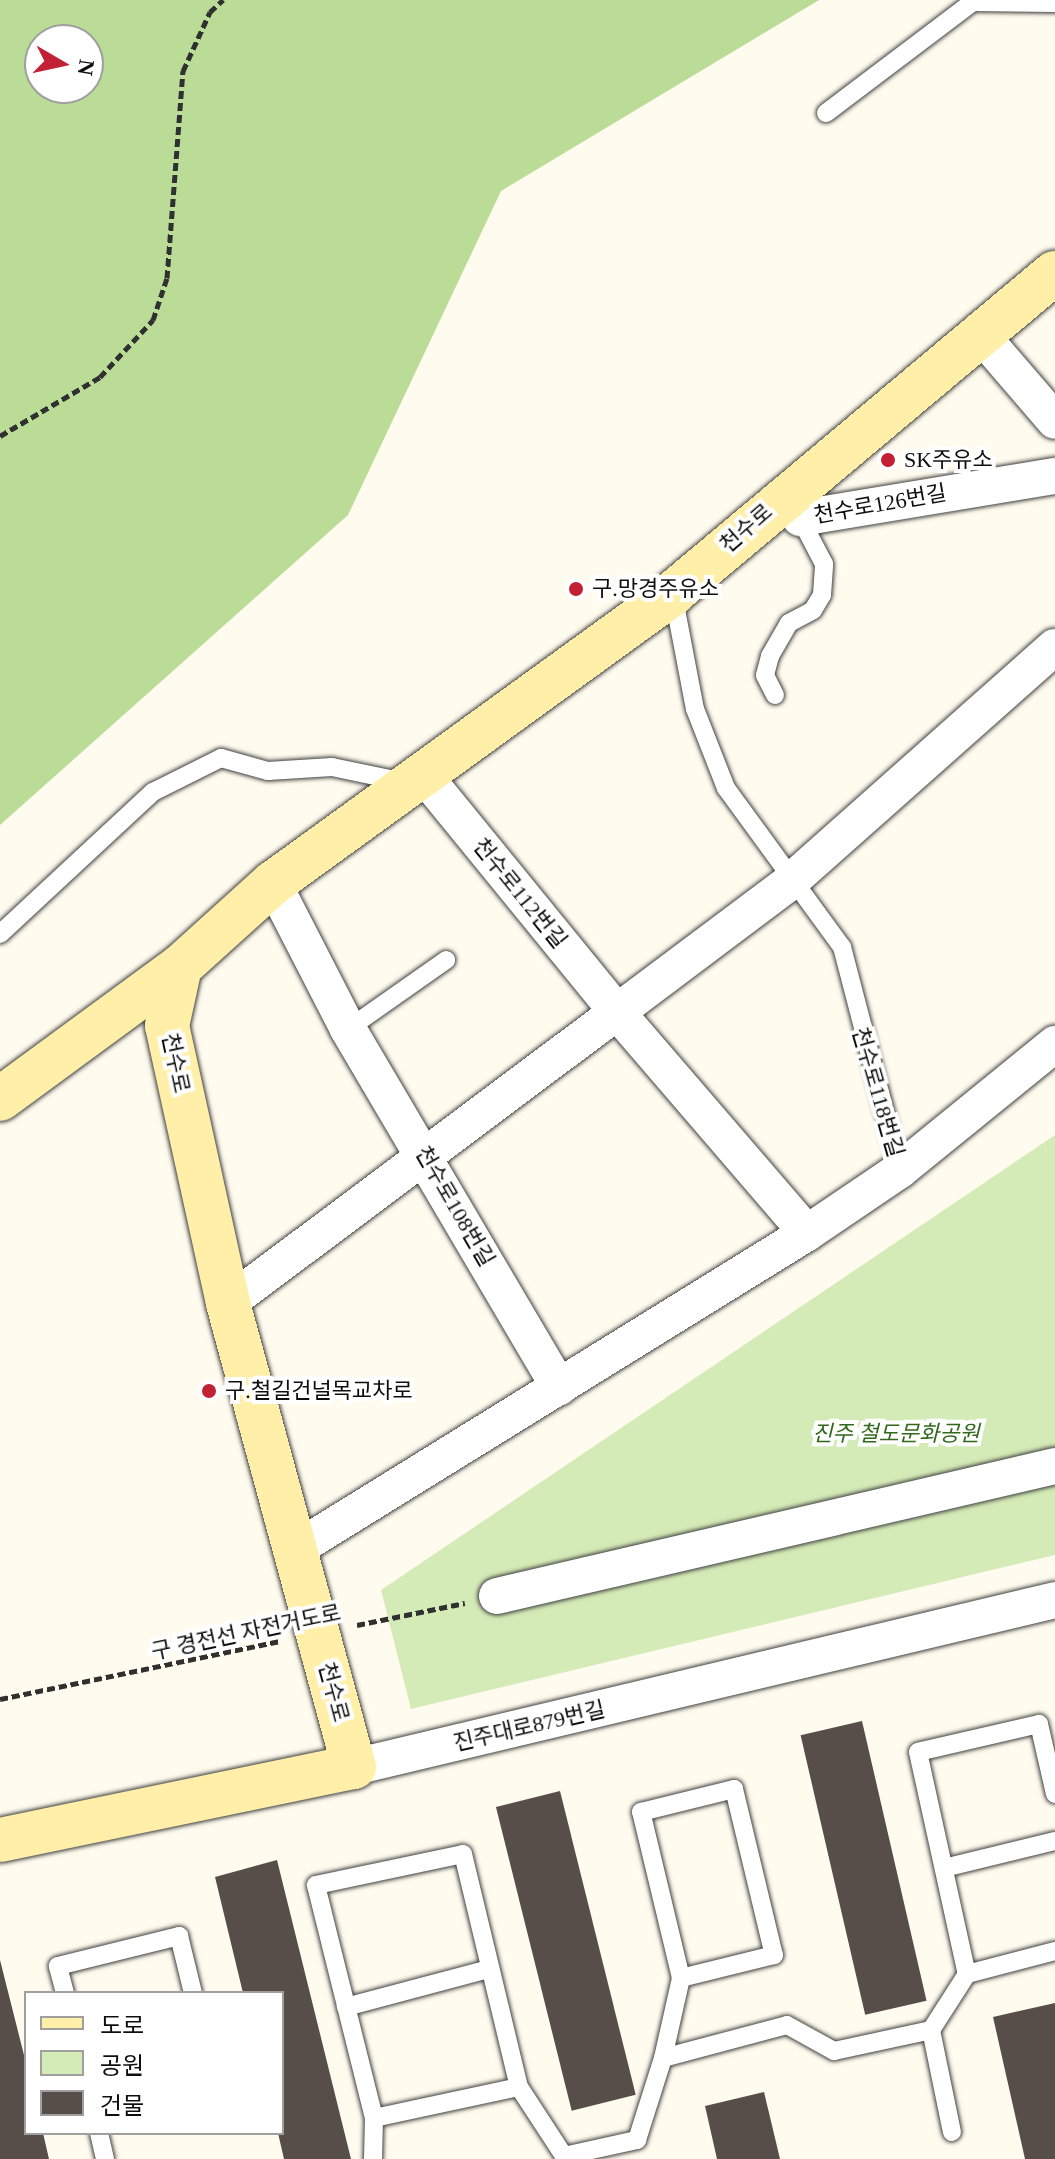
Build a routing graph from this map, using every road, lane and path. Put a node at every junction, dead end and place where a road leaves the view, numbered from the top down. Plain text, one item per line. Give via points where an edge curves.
1 (223, 0) edge
2 (1055, 3) edge
3 (826, 113) dead end
4 (1055, 273) edge
5 (981, 335) junction
6 (1055, 421) edge
7 (0, 436) edge
8 (1055, 476) edge
9 (793, 505) junction
10 (673, 593) junction
11 (1055, 647) edge
12 (775, 695) dead end
13 (417, 779) junction
14 (790, 882) junction
15 (273, 883) junction
16 (0, 934) edge
17 (446, 960) dead end
18 (180, 967) junction
19 (617, 1012) junction
20 (348, 1029) junction
21 (1055, 1044) edge
22 (0, 1099) edge
23 (426, 1155) junction
24 (900, 1170) junction
25 (807, 1233) junction
26 (228, 1303) junction
27 (559, 1387) junction
28 (1055, 1466) edge
29 (296, 1549) junction
30 (497, 1596) joint
31 (1055, 1600) edge
32 (319, 1633) junction
33 (0, 1699) edge
34 (354, 1767) junction
35 (1055, 1794) edge
36 (0, 1840) edge
37 (1055, 1841) edge
38 (944, 1868) junction
39 (1055, 1951) edge
40 (489, 1969) junction
41 (967, 1974) junction
42 (681, 1978) junction
43 (64, 1991) edge
44 (193, 1991) edge
45 (346, 2007) junction
46 (931, 2030) junction
47 (663, 2058) junction
48 (519, 2087) junction
49 (374, 2118) junction
50 (952, 2132) dead end
51 (99, 2135) edge
52 (618, 2152) edge
53 (105, 2159) edge
54 (373, 2159) edge

1 - 7 path via 198,33 183,71 167,278 153,320 100,377
2 - 3 lane via 973,2
4 - 5 street, 천수로
5 - 6 street
5 - 9 street, 천수로
8 - 9 street, 천수로126번길
9 - 10 street, 천수로
9 - 12 lane, 천수로 via 824,564 822,595 813,610 789,623 770,656 765,675
10 - 13 street, 천수로
10 - 14 lane, 천수로118번길 via 695,709 726,788
11 - 14 street
13 - 15 street, 천수로
13 - 16 lane via 332,767 268,771 221,758 153,792
13 - 19 street, 천수로112번길
14 - 19 street
14 - 24 lane, 천수로118번길 via 842,947
15 - 18 street, 천수로
15 - 20 street, 천수로108번길
17 - 20 lane
18 - 22 street
18 - 26 street, 천수로 via 167,1026
19 - 23 street
19 - 25 street, 천수로112번길
20 - 23 street, 천수로108번길
21 - 24 street, 천수로118번길
23 - 26 street
23 - 27 street, 천수로108번길
24 - 25 street
25 - 27 street
26 - 29 street, 천수로
27 - 29 street
28 - 30 street
29 - 32 street, 천수로
30 - 32 path, 구 경전선 자전거도로
31 - 34 street, 진주대로879번길
32 - 33 path, 구 경전선 자전거도로
32 - 34 street, 천수로
34 - 36 street, 진주대로879번길
35 - 38 lane via 1039,1724 918,1752
37 - 38 lane
38 - 41 lane
39 - 41 lane
40 - 45 lane
40 - 45 lane via 463,1854 316,1885
40 - 48 lane
41 - 46 lane
42 - 42 lane via 774,1955 734,1789 641,1812
42 - 47 lane
43 - 44 lane via 58,1966 179,1936
45 - 49 lane
46 - 47 lane via 834,2051 787,2025
46 - 50 lane
47 - 52 lane via 637,2140
48 - 49 lane
48 - 52 lane via 564,2156
49 - 54 lane
51 - 53 lane

